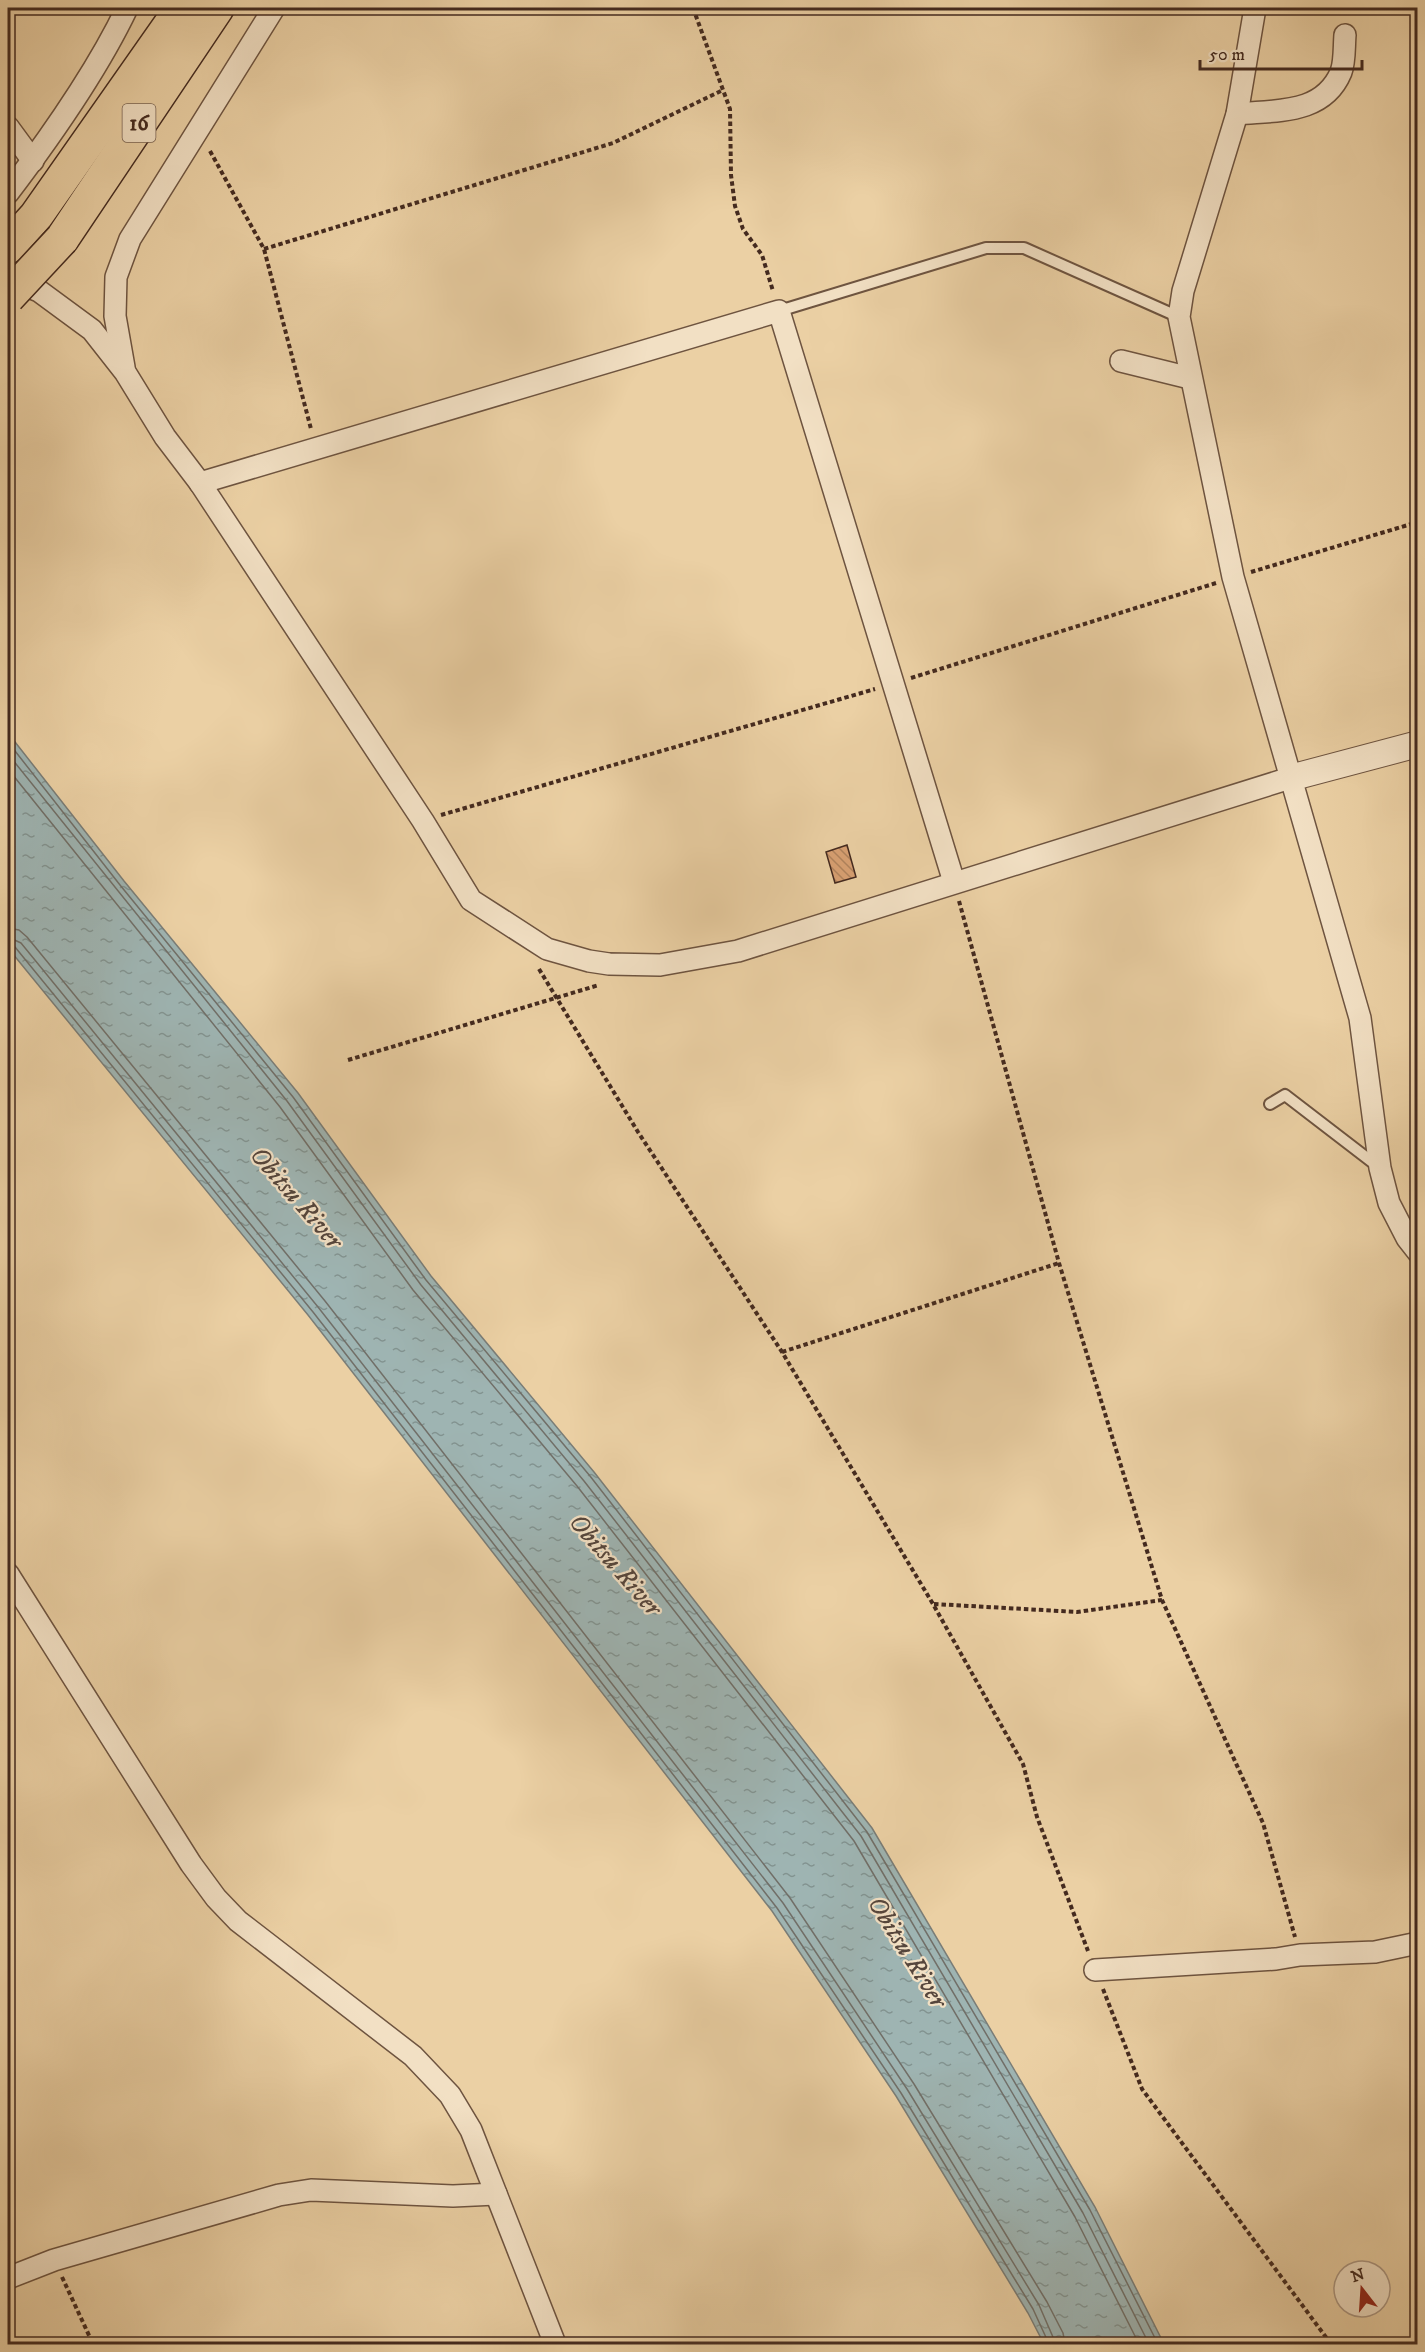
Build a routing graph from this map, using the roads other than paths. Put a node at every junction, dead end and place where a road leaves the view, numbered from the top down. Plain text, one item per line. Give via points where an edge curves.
1 (127, 8) edge
2 (182, 8) edge
3 (217, 8) edge
4 (274, 8) edge
5 (1255, 8) edge
6 (1345, 35) dead end
7 (1237, 114) junction
8 (8, 127) edge
9 (33, 161) junction
10 (8, 193) edge
11 (8, 247) edge
12 (8, 279) edge
13 (8, 297) edge
14 (779, 311) junction
15 (1179, 317) junction
16 (1121, 361) dead end
17 (125, 372) junction
18 (1190, 378) junction
19 (200, 483) junction
20 (1418, 744) edge
21 (1290, 778) junction
22 (954, 882) junction
23 (1270, 1104) dead end
24 (1380, 1168) junction
25 (1418, 1252) edge
26 (8, 1574) edge
27 (1418, 1943) edge
28 (1095, 1970) road end
29 (496, 2194) junction
30 (8, 2278) edge
31 (555, 2344) edge

1 - 9 street via 116,32
2 - 11 highway, 16 via 36,216
3 - 13 highway, 16, bridge via 62,239
4 - 17 street via 130,239 116,276 115,316
5 - 7 street
6 - 7 street via 1342,70 1329,92 1316,103
7 - 15 street via 1183,291
8 - 9 street
9 - 10 street
12 - 17 street via 39,291 92,330
14 - 15 lane via 986,248 1006,246 1024,248
14 - 19 street
14 - 22 street
15 - 18 street
16 - 18 street
17 - 19 street via 165,437
18 - 21 street via 1233,577
19 - 22 street via 471,900 547,949 589,961 679,963 738,951
20 - 21 street
21 - 22 street
21 - 24 street via 1360,1018
23 - 24 lane via 1285,1095
24 - 25 street via 1389,1203
26 - 29 street via 210,1891 257,1938 365,2017 440,2083 465,2117
27 - 28 street via 1375,1952
29 - 30 street via 311,2190 290,2193 54,2260
29 - 31 street

